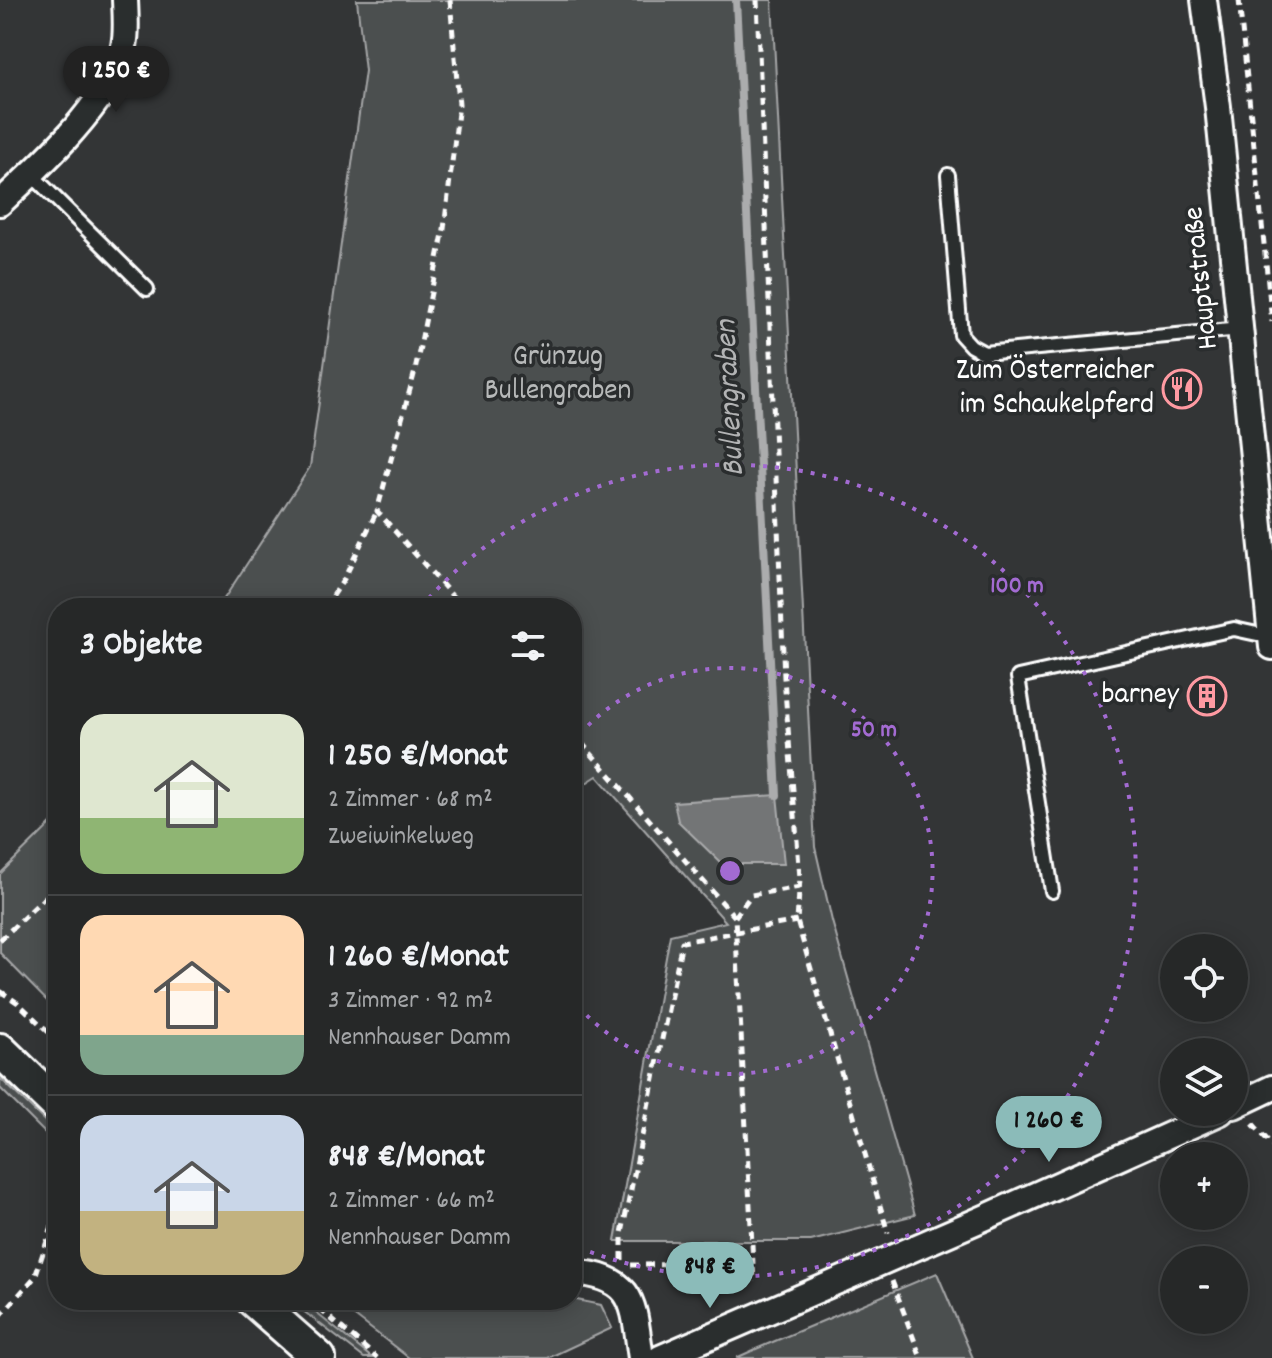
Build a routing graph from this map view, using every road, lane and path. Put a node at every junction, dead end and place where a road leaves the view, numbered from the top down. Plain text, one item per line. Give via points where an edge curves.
1 (125, 0) edge
2 (450, 0) edge
3 (757, 0) edge
4 (1204, 0) edge
5 (1239, 0) edge
6 (30, 173) junction
7 (948, 175) dead end
8 (0, 203) edge
9 (147, 289) dead end
10 (1272, 322) edge
11 (1241, 329) junction
12 (377, 511) junction
13 (332, 598) edge
14 (454, 598) edge
15 (1271, 642) edge
16 (582, 743) edge
17 (800, 887) junction
18 (1052, 891) dead end
19 (48, 894) edge
20 (735, 917) junction
21 (797, 921) junction
22 (738, 932) junction
23 (0, 940) edge
24 (0, 991) edge
25 (48, 1031) edge
26 (0, 1050) edge
27 (1272, 1088) edge
28 (48, 1096) edge
29 (1248, 1099) edge
30 (1252, 1123) dead end
31 (1190, 1126) edge
32 (1272, 1145) edge
33 (882, 1212) dead end
34 (48, 1238) edge
35 (753, 1264) junction
36 (582, 1274) edge
37 (754, 1282) dead end
38 (893, 1286) dead end
39 (264, 1310) edge
40 (321, 1310) edge
41 (0, 1316) edge
42 (319, 1358) edge
43 (377, 1358) edge
44 (641, 1358) edge
45 (660, 1358) edge
46 (921, 1358) edge

1 - 6 street via 127,32 118,66 98,98
2 - 12 path via 459,104 444,229 415,371
3 - 17 path via 784,678
4 - 11 street, Hauptstraße
5 - 10 path
6 - 8 street
6 - 9 lane
7 - 11 lane via 961,335 984,353
11 - 15 street, Hauptstraße
12 - 13 path
12 - 14 path
15 - 18 lane via 1234,629 1018,677
16 - 20 path
17 - 20 path via 751,895
17 - 21 path
19 - 23 path
20 - 22 path
21 - 22 path
21 - 33 path
22 - 35 path
22 - 35 path via 682,942 622,1233 622,1265
24 - 25 path
26 - 28 main road
27 - 29 street
30 - 32 path
31 - 45 street
34 - 41 path via 35,1277
35 - 37 path
36 - 44 street via 619,1285 633,1306
38 - 46 path
39 - 42 main road
40 - 43 path

